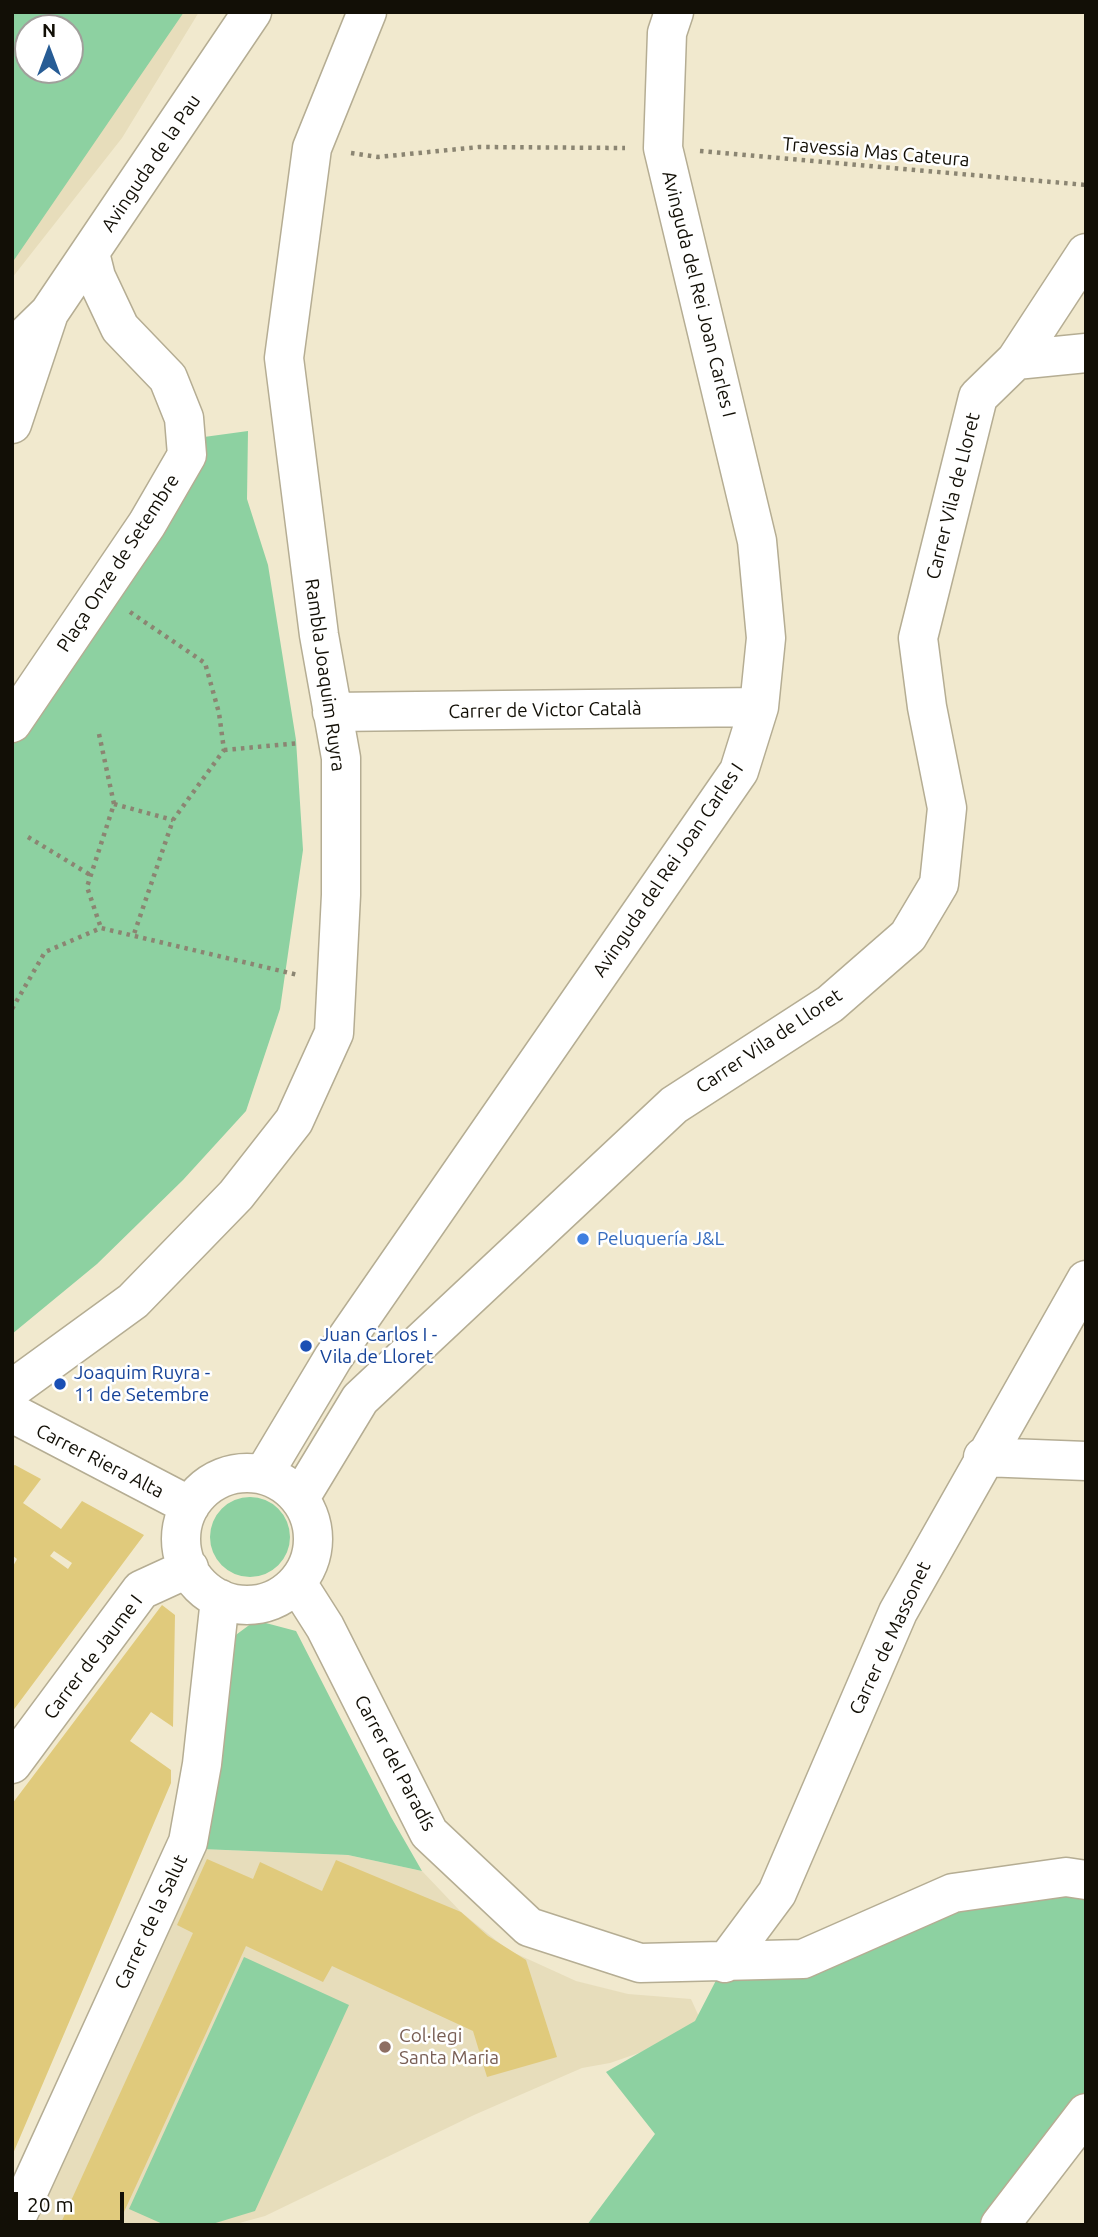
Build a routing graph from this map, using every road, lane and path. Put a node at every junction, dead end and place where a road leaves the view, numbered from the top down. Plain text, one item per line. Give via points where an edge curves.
1 (252, 12) edge
2 (367, 12) edge
3 (674, 12) edge
4 (312, 148) junction
5 (663, 148) junction
6 (1086, 185) edge
7 (90, 253) junction
8 (1086, 253) edge
9 (49, 313) junction
10 (12, 349) edge
11 (1086, 353) edge
12 (1016, 360) junction
13 (12, 424) edge
14 (100, 592) junction
15 (759, 707) junction
16 (12, 723) edge
17 (335, 726) junction
18 (99, 734) dead end
19 (224, 750) junction
20 (114, 804) junction
21 (173, 820) junction
22 (27, 837) dead end
23 (92, 876) junction
24 (101, 928) junction
25 (134, 934) junction
26 (336, 985) junction
27 (12, 1009) edge
28 (1086, 1280) edge
29 (12, 1389) edge
30 (12, 1413) edge
31 (983, 1457) junction
32 (1086, 1461) edge
33 (263, 1475) junction
34 (300, 1498) junction
35 (190, 1506) junction
36 (189, 1569) junction
37 (297, 1583) junction
38 (220, 1599) junction
39 (12, 1764) edge
40 (1086, 1880) edge
41 (725, 1963) junction
42 (1086, 2113) edge
43 (13, 2225) edge
44 (1000, 2225) edge

1 - 7 street, Avinguda de la Pau
2 - 4 street, Rambla Joaquim Ruyra
3 - 5 street, Avinguda del Rei Joan Carles I via 667,33
4 - 5 path, Travessia Mas Cateura via 378,157 479,147
4 - 17 street, Rambla Joaquim Ruyra via 284,358 318,635
5 - 6 path, Travessia Mas Cateura
5 - 15 street, Avinguda del Rei Joan Carles I via 757,541 766,638
7 - 9 street, Avinguda de la Pau
7 - 14 street, Plaça Onze de Setembre via 120,328 167,378 184,418 187,455
8 - 12 street, Carrer Vila de Lloret
9 - 10 street, Avinguda de la Pau
9 - 13 street, Avinguda de la Pau
11 - 12 street
12 - 34 street, Carrer Vila de Lloret via 978,397 918,638 947,808 939,884 908,936 830,1004 674,1105 360,1399
14 - 16 street, Plaça Onze de Setembre
14 - 19 path via 205,663
15 - 17 street, Carrer de Victor Català
15 - 33 street, Avinguda del Rei Joan Carles I via 738,771 333,1358
17 - 19 path
17 - 26 street, Rambla Joaquim Ruyra via 341,758
18 - 20 path
19 - 21 path
20 - 21 path
20 - 23 path
21 - 25 path
22 - 23 path
23 - 24 path via 88,887
24 - 25 path
24 - 27 path via 45,952
25 - 26 path
26 - 29 street, Rambla Joaquim Ruyra via 334,1033 294,1121 236,1195 133,1301
28 - 31 street, Carrer de Massonet
30 - 35 street, Carrer Riera Alta
31 - 32 street
31 - 41 street, Carrer de Massonet via 898,1612 777,1893
33 - 34 street via 283,1483
33 - 35 street via 221,1478
34 - 37 street via 310,1518 313,1541 309,1563
35 - 36 street via 181,1544
36 - 38 street
36 - 39 street, Carrer de Jaume I via 141,1590
37 - 38 street via 284,1594 253,1605
37 - 41 street, Carrer del Paradís via 325,1627 429,1833 530,1927 640,1963
38 - 43 street, Carrer de la Salut via 202,1764 188,1842
40 - 41 street, Carrer del Paradís via 1066,1877 953,1893 803,1959
42 - 44 street

